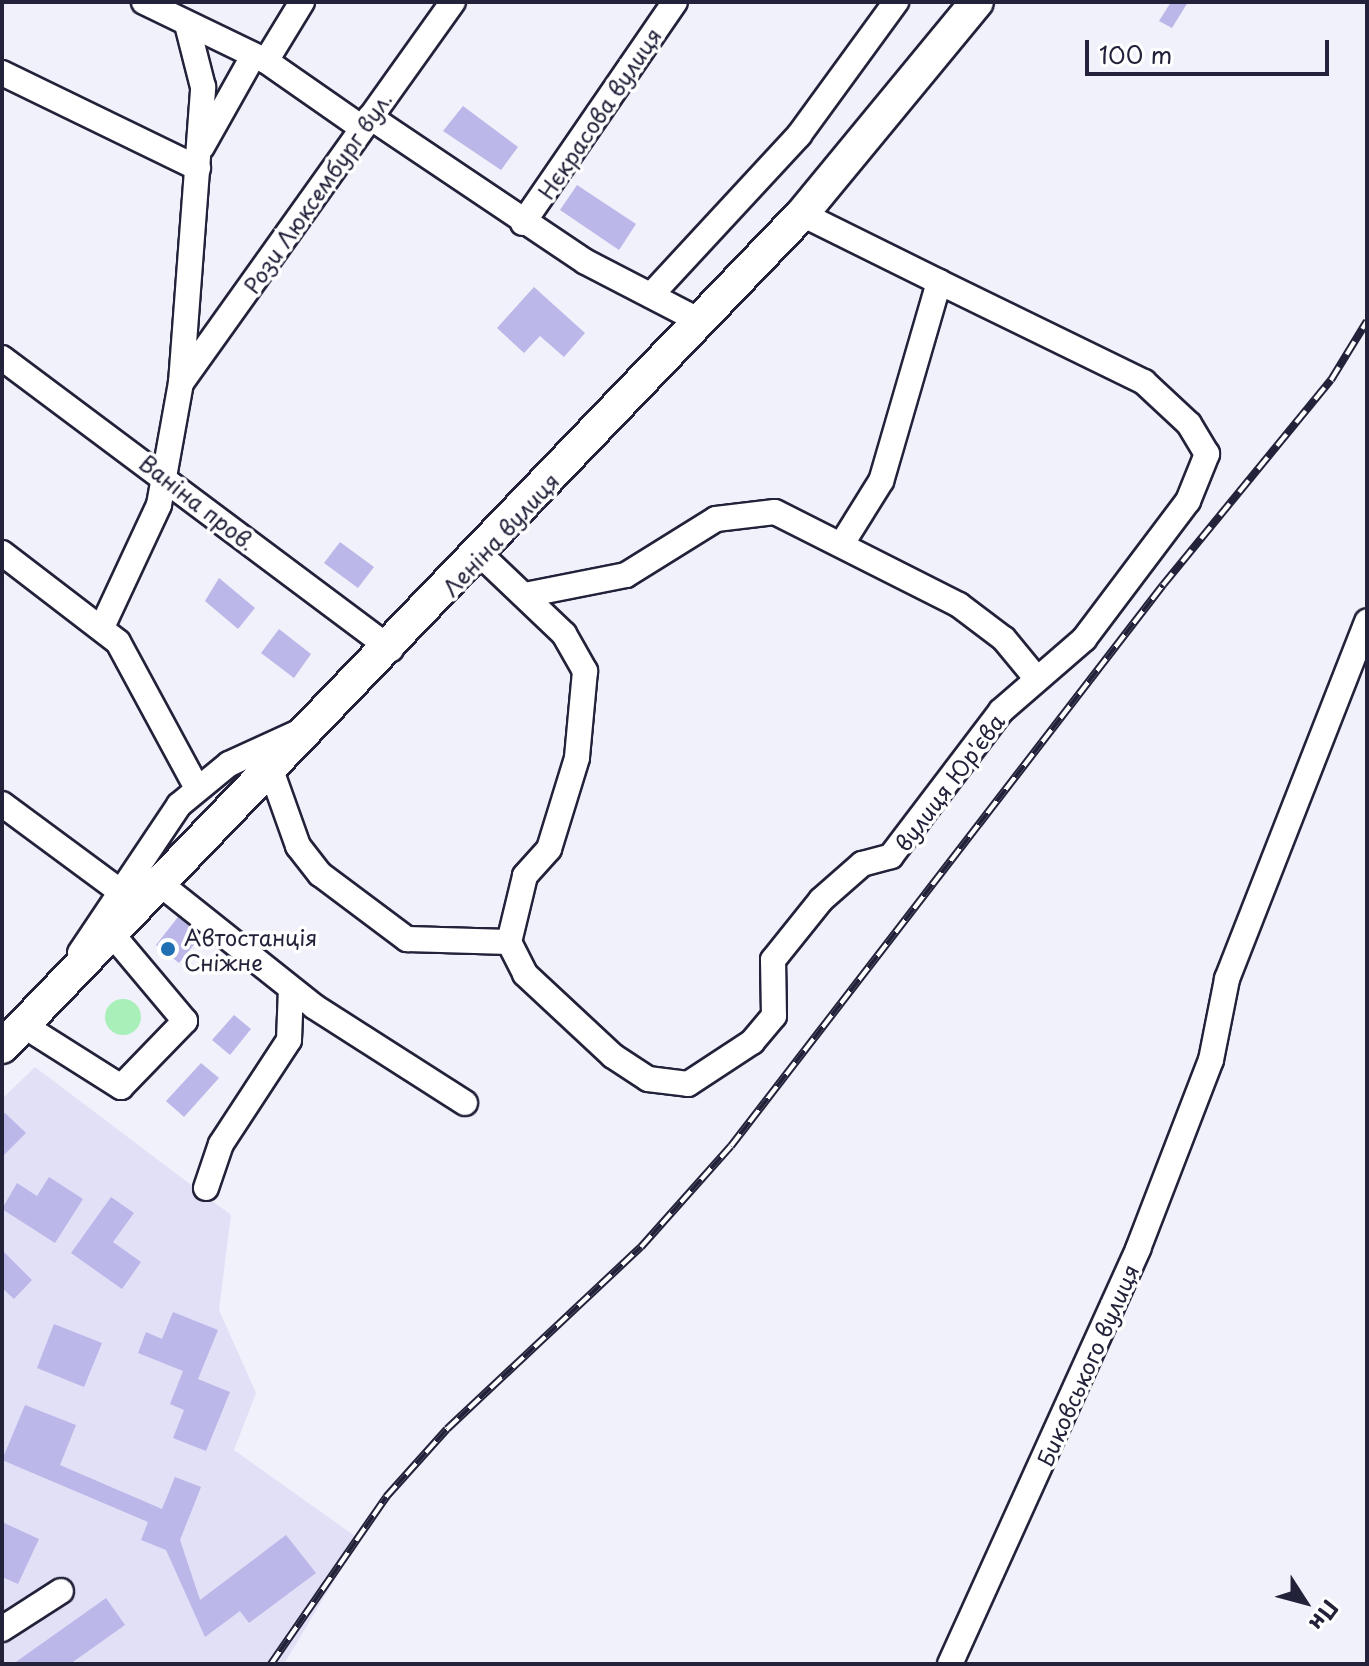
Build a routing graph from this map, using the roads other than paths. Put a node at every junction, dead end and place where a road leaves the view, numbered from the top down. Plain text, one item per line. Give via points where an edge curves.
1 (144, 2) edge
2 (302, 2) edge
3 (453, 2) edge
4 (675, 2) edge
5 (896, 2) edge
6 (977, 2) edge
7 (178, 14) edge
8 (260, 58) junction
9 (2, 73) edge
10 (366, 122) junction
11 (198, 160) junction
12 (802, 214) junction
13 (523, 223) junction
14 (939, 282) junction
15 (651, 295) junction
16 (698, 320) junction
17 (2, 358) edge
18 (181, 383) junction
19 (165, 476) junction
20 (843, 542) junction
21 (2, 553) edge
22 (481, 555) junction
23 (525, 595) junction
24 (1367, 621) edge
25 (103, 625) junction
26 (391, 649) junction
27 (1037, 679) junction
28 (316, 725) junction
29 (271, 770) junction
30 (197, 788) junction
31 (2, 804) edge
32 (159, 883) junction
33 (117, 889) junction
34 (112, 934) junction
35 (509, 942) junction
36 (61, 985) junction
37 (291, 989) junction
38 (12, 1036) edge
39 (465, 1103) dead end
40 (206, 1188) dead end
41 (61, 1591) dead end
42 (2, 1629) edge
43 (950, 1664) edge

1 - 7 street
2 - 8 street
3 - 10 street, Рози Люксембург вул.
4 - 13 street, Нєкрасова вулиця
5 - 15 street via 799,135
6 - 12 main road, Леніна вулиця
7 - 8 street
7 - 11 street via 202,79
8 - 10 street
8 - 11 street
9 - 11 street
10 - 13 street
10 - 18 street, Рози Люксембург вул.
11 - 18 street
12 - 14 street
12 - 16 main road, Леніна вулиця
13 - 15 street
14 - 20 street via 881,481
14 - 27 street, вулиця Юр'єва via 1144,382 1189,424 1207,454 1202,476 1165,535 1084,639
15 - 16 street
16 - 22 main road, Леніна вулиця
17 - 19 street, Ваніна пров.
18 - 19 street
19 - 25 street via 150,533
19 - 26 street, Ваніна пров.
20 - 23 street via 775,512 734,513 683,535 626,575
20 - 27 street via 981,620
21 - 25 street
22 - 23 street
22 - 26 main road, Леніна вулиця
23 - 35 street via 576,648 586,693 564,804 549,849 525,876
24 - 43 street, Биковського вулиця via 1227,979 1211,1060 1138,1249
25 - 30 street
26 - 28 main road, Леніна вулиця
27 - 35 street, вулиця Юр'єва via 968,751 891,856 862,864 796,929 773,960 774,1016 752,1042 688,1084 648,1079 613,1056 525,974
28 - 29 main road, Леніна вулиця
28 - 30 street via 229,764
29 - 32 main road, Леніна вулиця
29 - 35 street via 298,846 320,874 407,939
30 - 33 street
31 - 33 street
32 - 34 main road, Леніна вулиця
32 - 37 street
33 - 36 street
34 - 36 main road, Леніна вулиця
34 - 38 street via 185,1021 121,1087
36 - 38 main road, Леніна вулиця
37 - 39 street
37 - 40 street via 289,1040 221,1144
41 - 42 street

